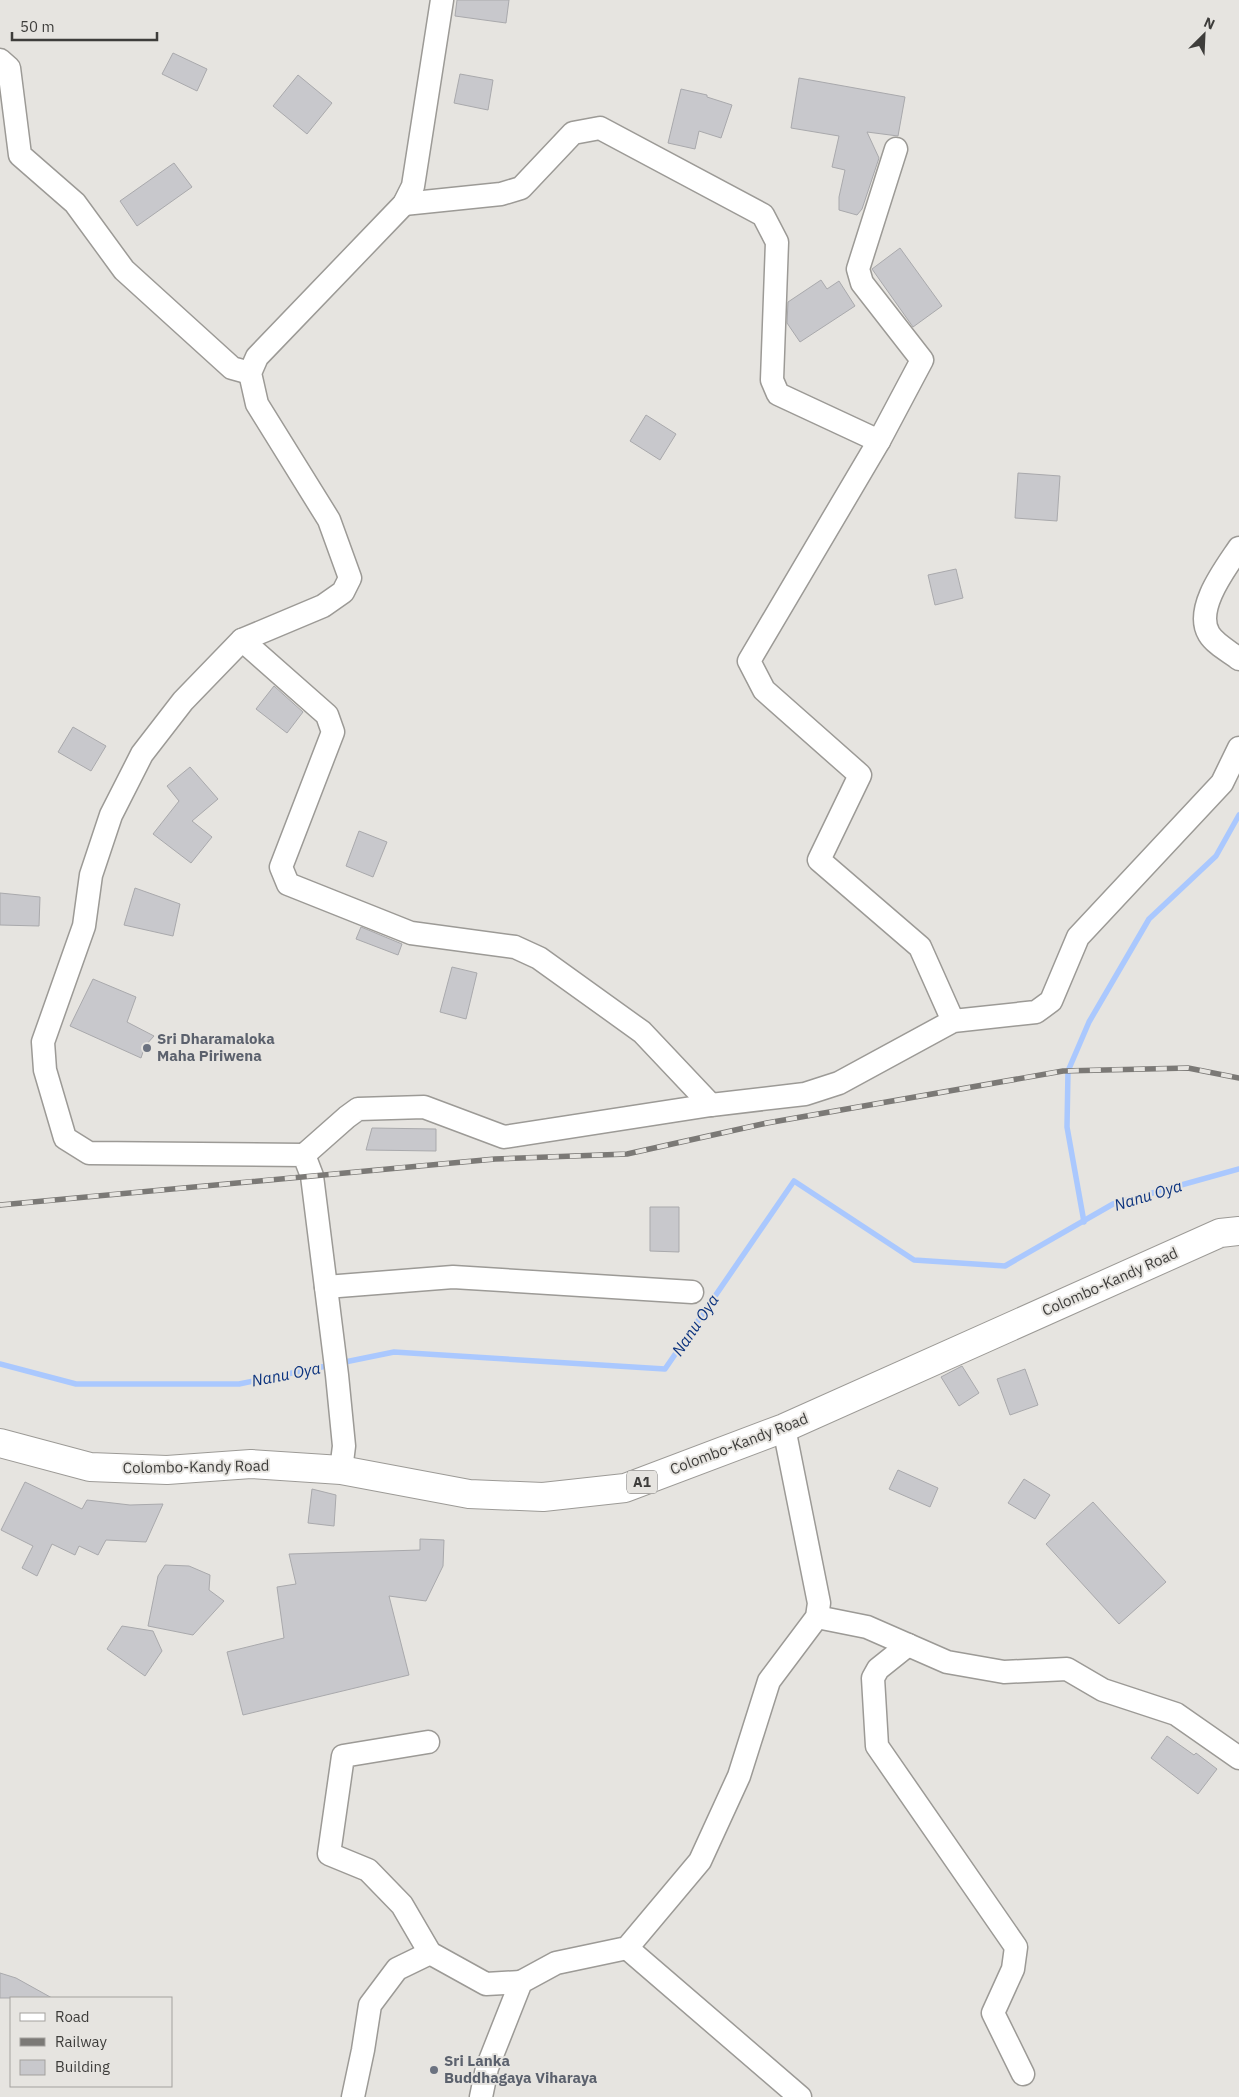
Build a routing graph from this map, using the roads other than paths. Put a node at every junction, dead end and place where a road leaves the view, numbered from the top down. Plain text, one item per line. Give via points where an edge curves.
1 (442, 0) edge
2 (0, 60) edge
3 (896, 149) dead end
4 (404, 204) junction
5 (250, 373) junction
6 (879, 441) junction
7 (1239, 548) edge
8 (242, 640) junction
9 (1239, 659) edge
10 (1239, 748) edge
11 (953, 1021) junction
12 (711, 1105) junction
13 (304, 1155) junction
14 (1239, 1231) edge
15 (326, 1287) junction
16 (692, 1292) dead end
17 (784, 1428) junction
18 (1, 1445) edge
19 (341, 1470) junction
20 (817, 1617) junction
21 (908, 1645) junction
22 (428, 1742) dead end
23 (1239, 1758) edge
24 (627, 1948) junction
25 (430, 1953) junction
26 (521, 1982) junction
27 (1023, 2074) dead end
28 (353, 2097) edge
29 (481, 2097) edge
30 (800, 2097) edge

1 - 4 street via 413,186
2 - 5 street via 9,68 20,155 75,203 124,270 232,368
3 - 6 street via 858,269 862,283 922,360
4 - 5 street via 257,358
4 - 6 street via 501,194 521,188 573,133 600,128 763,215 777,242 772,380 778,394
5 - 8 street via 257,404 330,520 350,578 343,592 323,606
6 - 11 street via 749,661 764,690 860,775 819,860 920,947
7 - 9 street via 1216,583 1204,618 1210,636
8 - 12 street via 327,716 333,732 281,866 288,884 411,933 515,947 538,958 642,1032
8 - 13 street via 182,701 142,754 112,815 91,875 84,926 43,1042 45,1070 65,1138 89,1153
10 - 11 street via 1222,783 1078,937 1051,1001 1036,1012
11 - 12 street via 839,1083 805,1094
12 - 13 street via 504,1137 424,1107 358,1110
13 - 15 street via 312,1176
14 - 17 highway, Colombo-Kandy Road / A1 via 1220,1233
15 - 16 street via 453,1277
15 - 19 street via 344,1446
17 - 19 highway, Colombo-Kandy Road / A1 via 625,1488 543,1497 469,1494
17 - 20 street via 820,1603
18 - 19 highway, Colombo-Kandy Road / A1 via 90,1467 167,1470 251,1464
20 - 21 street via 867,1627
20 - 24 street via 769,1681 739,1776 700,1861
21 - 23 street via 947,1662 1004,1672 1067,1669 1103,1690 1176,1714
21 - 27 street via 873,1678 877,1746 1016,1947 1013,1969 993,2013
22 - 25 street via 343,1756 329,1854 368,1870 402,1905
24 - 26 street via 556,1963
24 - 30 street
25 - 26 street via 486,1984
25 - 28 street via 397,1969 370,2005
26 - 29 street via 488,2068

